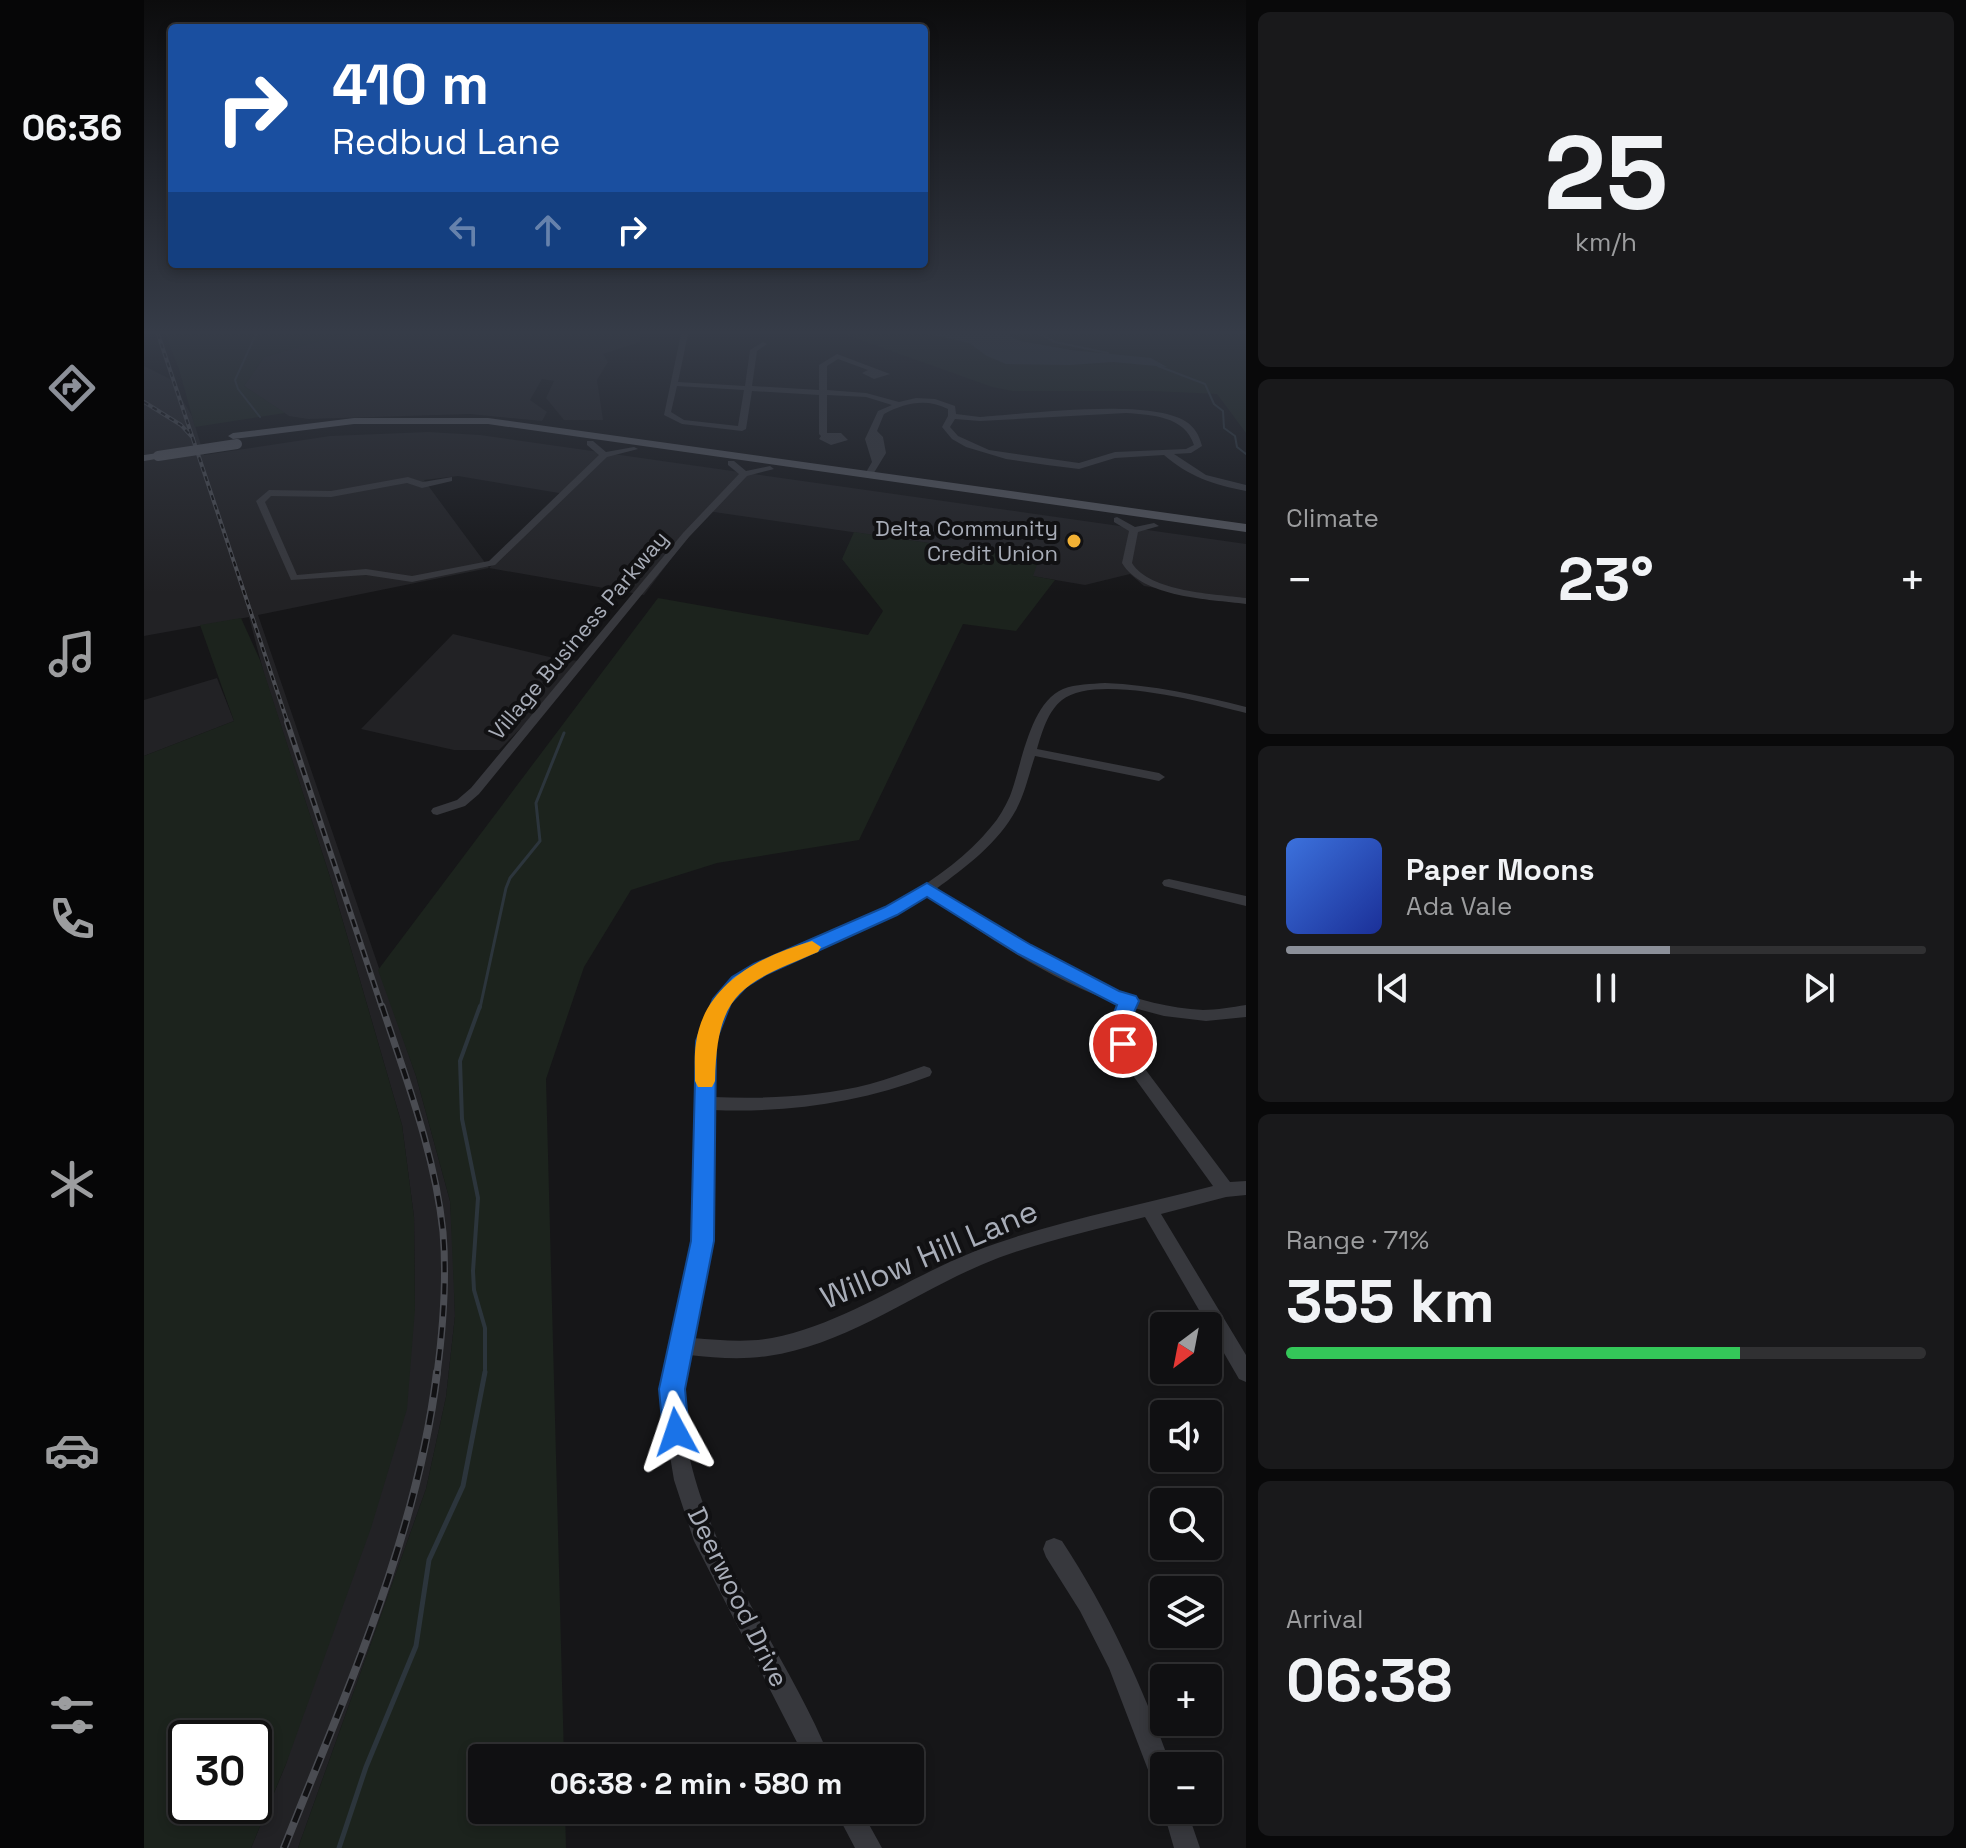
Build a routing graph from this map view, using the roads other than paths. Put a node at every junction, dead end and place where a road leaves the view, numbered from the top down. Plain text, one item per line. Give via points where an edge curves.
1 (686, 420) edge
2 (743, 420) edge
3 (823, 420) edge
4 (876, 420) edge
5 (950, 420) edge
6 (1175, 420) edge
7 (873, 432) junction
8 (826, 435) dead end
9 (235, 440) junction
10 (590, 443) junction
11 (634, 449) junction
12 (152, 451) edge
13 (1166, 452) junction
14 (604, 455) junction
15 (144, 458) edge
16 (731, 463) junction
17 (874, 466) junction
18 (770, 469) junction
19 (744, 474) junction
20 (449, 479) dead end
21 (1246, 488) edge
22 (1117, 520) junction
23 (1154, 526) junction
24 (1246, 528) edge
25 (1134, 530) junction
26 (1246, 540) edge
27 (1246, 601) edge
28 (1246, 710) edge
29 (1032, 752) junction
30 (1159, 777) dead end
31 (437, 811) dead end
32 (1169, 883) dead end
33 (927, 889) junction
34 (1246, 901) edge
35 (1129, 1001) junction
36 (1246, 1011) edge
37 (924, 1072) dead end
38 (705, 1103) junction
39 (1246, 1188) edge
40 (1226, 1190) junction
41 (1150, 1210) junction
42 (682, 1346) junction
43 (1246, 1373) edge
44 (1054, 1549) dead end
45 (811, 1744) edge
46 (1153, 1752) edge
47 (855, 1824) edge
48 (1179, 1824) edge
49 (869, 1848) edge
50 (1187, 1848) edge

1 - 2 street via 742,429
3 - 8 street
4 - 7 street
5 - 13 street via 946,427 956,439 1013,456 1093,465 1117,454
6 - 13 street via 1196,434 1198,443 1195,449
7 - 17 street via 869,439
7 - 17 street via 882,448
9 - 10 main road via 425,427
9 - 12 main road, bridge
9 - 17 main road via 354,421 488,421 832,469
10 - 11 main road
10 - 14 street
11 - 14 street
11 - 16 main road
12 - 15 main road
13 - 21 street via 1201,479
14 - 20 street via 492,563 412,579 366,572 304,579 289,574 260,501 280,492 331,494 408,480 422,485
16 - 18 main road
16 - 19 street
17 - 24 main road via 987,491
18 - 19 street
18 - 22 main road
19 - 31 street, Village Business Parkway via 686,535 475,791 461,803
22 - 23 main road
22 - 25 street
23 - 25 street
23 - 26 main road
25 - 27 street via 1127,563 1135,575 1168,588
28 - 29 street, Deerwood Drive via 1135,688 1076,688 1044,711
29 - 30 street
29 - 33 street, Deerwood Drive via 1016,796 993,833
32 - 34 street
33 - 35 street via 1024,950
33 - 38 street, Deerwood Drive via 739,982 722,999 711,1022
35 - 36 street via 1175,1013
35 - 40 street via 1121,1019 1126,1055
37 - 38 street via 853,1096 759,1106
38 - 42 street, Deerwood Drive via 703,1241
39 - 40 street, Willow Hill Lane
40 - 41 street, Willow Hill Lane
41 - 42 street, Willow Hill Lane via 1062,1229 977,1259 803,1341 753,1350
41 - 43 street
42 - 45 street, Deerwood Drive via 672,1389 684,1480 702,1533
44 - 46 street via 1084,1591 1110,1644
47 - 49 street
48 - 50 street

